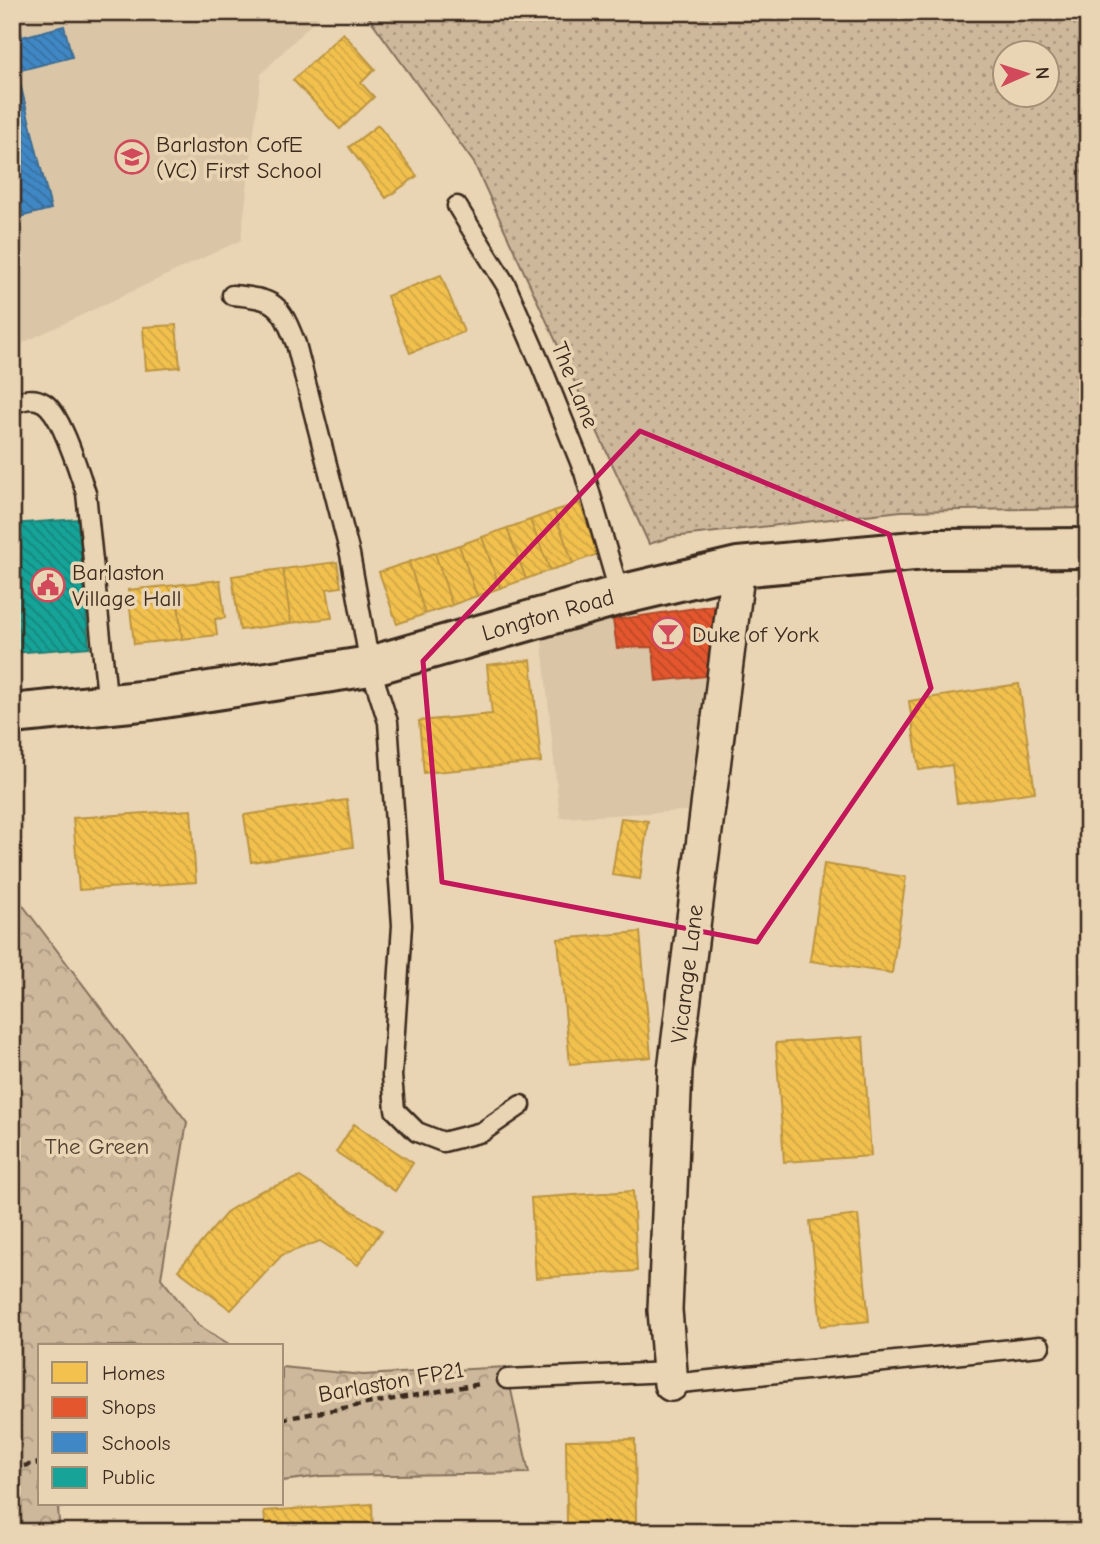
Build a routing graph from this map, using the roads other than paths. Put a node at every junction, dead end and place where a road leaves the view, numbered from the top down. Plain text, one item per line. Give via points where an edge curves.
1 (457, 206) dead end
2 (232, 295) dead end
3 (12, 404) edge
4 (1088, 548) edge
5 (738, 567) junction
6 (620, 595) junction
7 (370, 666) junction
8 (108, 706) junction
9 (12, 713) edge
10 (521, 1105) dead end
11 (1040, 1346) dead end
12 (671, 1378) junction
13 (507, 1379) road end

1 - 6 lane, The Lane via 506,285 541,365 584,472
2 - 7 lane via 264,298 286,316 350,554
3 - 8 lane via 29,398 44,402 54,412 86,493
4 - 5 street, Longton Road via 936,549
5 - 6 street, Longton Road
5 - 12 street, Vicarage Lane via 675,1070 665,1310
6 - 7 street, Longton Road
7 - 8 street, Longton Road
7 - 10 lane via 388,722 402,925 391,1076 396,1110 417,1132 443,1142 482,1132
8 - 9 street, Longton Road
11 - 12 lane
12 - 13 lane

